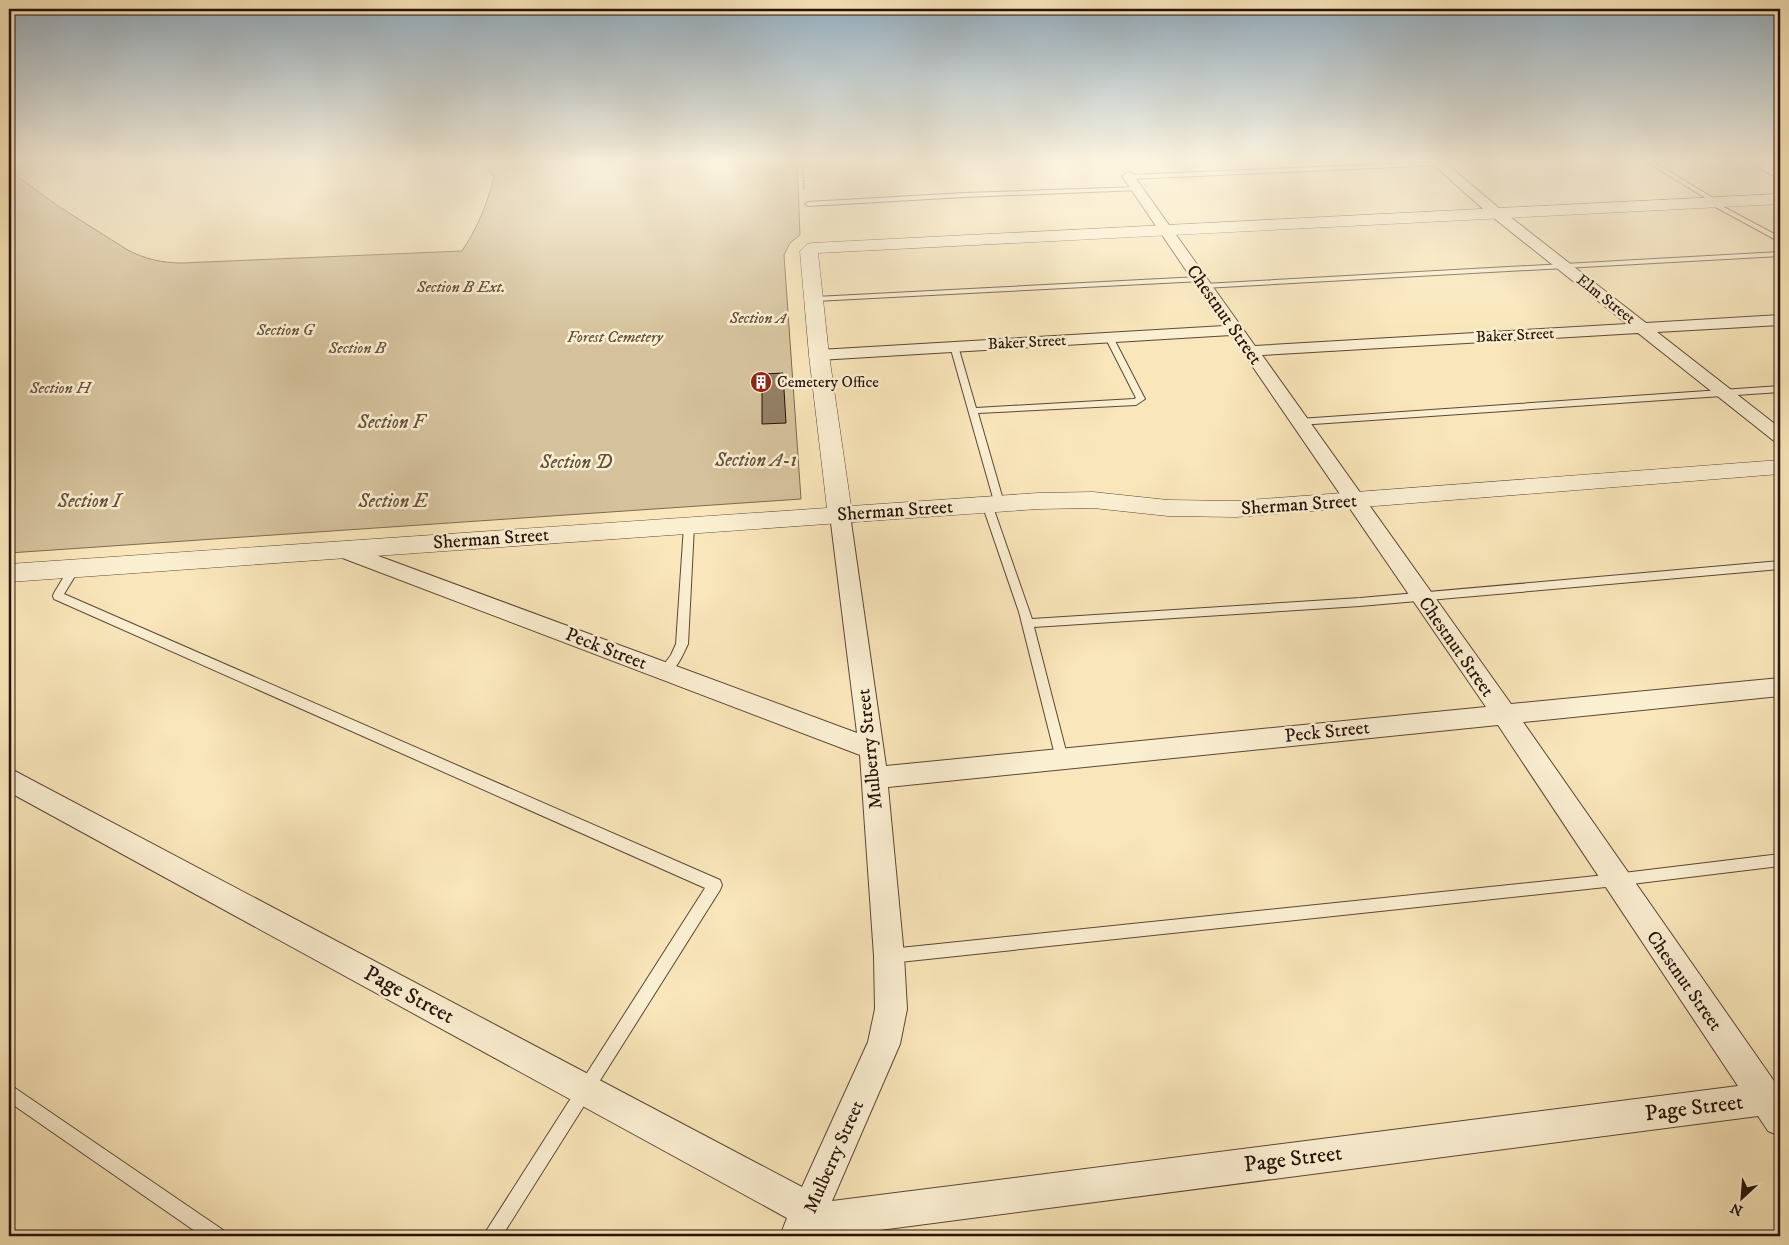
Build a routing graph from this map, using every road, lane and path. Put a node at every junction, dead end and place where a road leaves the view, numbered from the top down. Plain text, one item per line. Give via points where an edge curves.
1 (1156, 217) edge
2 (1400, 217) edge
3 (1501, 217) edge
4 (1740, 217) edge
5 (1164, 230) junction
6 (1780, 240) edge
7 (1780, 254) edge
8 (1562, 264) junction
9 (1201, 282) junction
10 (815, 299) junction
11 (1780, 320) edge
12 (1642, 328) junction
13 (1235, 330) junction
14 (1110, 337) junction
15 (954, 346) junction
16 (1250, 351) junction
17 (819, 355) junction
18 (1780, 389) edge
19 (1723, 392) junction
20 (973, 410) junction
21 (1298, 422) junction
22 (1780, 437) edge
23 (1780, 467) edge
24 (1354, 502) junction
25 (993, 504) junction
26 (840, 515) junction
27 (689, 526) junction
28 (339, 549) junction
29 (1780, 564) edge
30 (75, 568) junction
31 (9, 573) edge
32 (1420, 595) junction
33 (1028, 623) junction
34 (665, 671) junction
35 (1780, 687) edge
36 (1504, 714) junction
37 (872, 749) junction
38 (1062, 759) junction
39 (875, 778) junction
40 (9, 779) edge
41 (1780, 860) edge
42 (1615, 880) junction
43 (889, 956) junction
44 (585, 1090) junction
45 (9, 1092) edge
46 (1775, 1105) edge
47 (804, 1223) edge
48 (217, 1236) edge
49 (492, 1236) edge

1 - 5 street, Chestnut Street
2 - 5 street
3 - 8 street, Elm Street
4 - 6 lane
5 - 9 street, Chestnut Street
5 - 10 street, Mulberry Street via 813,248 809,251
7 - 8 lane
8 - 9 lane
8 - 12 street, Elm Street
9 - 10 lane
9 - 13 street, Chestnut Street
10 - 17 street, Mulberry Street
11 - 12 street, Baker Street
12 - 16 street, Baker Street
12 - 19 street, Elm Street
13 - 14 street, Baker Street
13 - 16 street, Chestnut Street
14 - 15 street, Baker Street
14 - 20 lane via 1141,399 1136,402
15 - 17 street, Baker Street
15 - 20 lane
16 - 21 street, Chestnut Street
17 - 26 street, Mulberry Street
18 - 19 lane
19 - 21 lane
19 - 22 street, Elm Street
20 - 25 lane
21 - 24 street, Chestnut Street
23 - 24 street, Sherman Street
24 - 25 street, Sherman Street via 1236,509 1168,508 1094,500
24 - 32 street, Chestnut Street
25 - 26 street, Sherman Street
25 - 33 lane
26 - 27 street, Sherman Street
26 - 37 street, Mulberry Street
27 - 28 street, Sherman Street
27 - 34 lane via 682,644
28 - 30 street, Sherman Street
28 - 34 street, Peck Street
29 - 32 lane
30 - 31 street, Sherman Street
30 - 44 lane via 58,596 715,885
32 - 33 lane via 1360,602
32 - 36 street, Chestnut Street
33 - 38 lane
34 - 37 street, Peck Street
35 - 36 street, Peck Street
36 - 38 street, Peck Street
36 - 42 street, Chestnut Street
37 - 39 street, Mulberry Street
38 - 39 street, Peck Street
39 - 43 street, Mulberry Street
40 - 44 street, Page Street
41 - 42 lane
42 - 43 lane
42 - 46 street, Chestnut Street
43 - 47 street, Mulberry Street via 890,1009 884,1044
44 - 47 street, Page Street
44 - 49 lane
45 - 48 lane
46 - 47 street, Page Street

